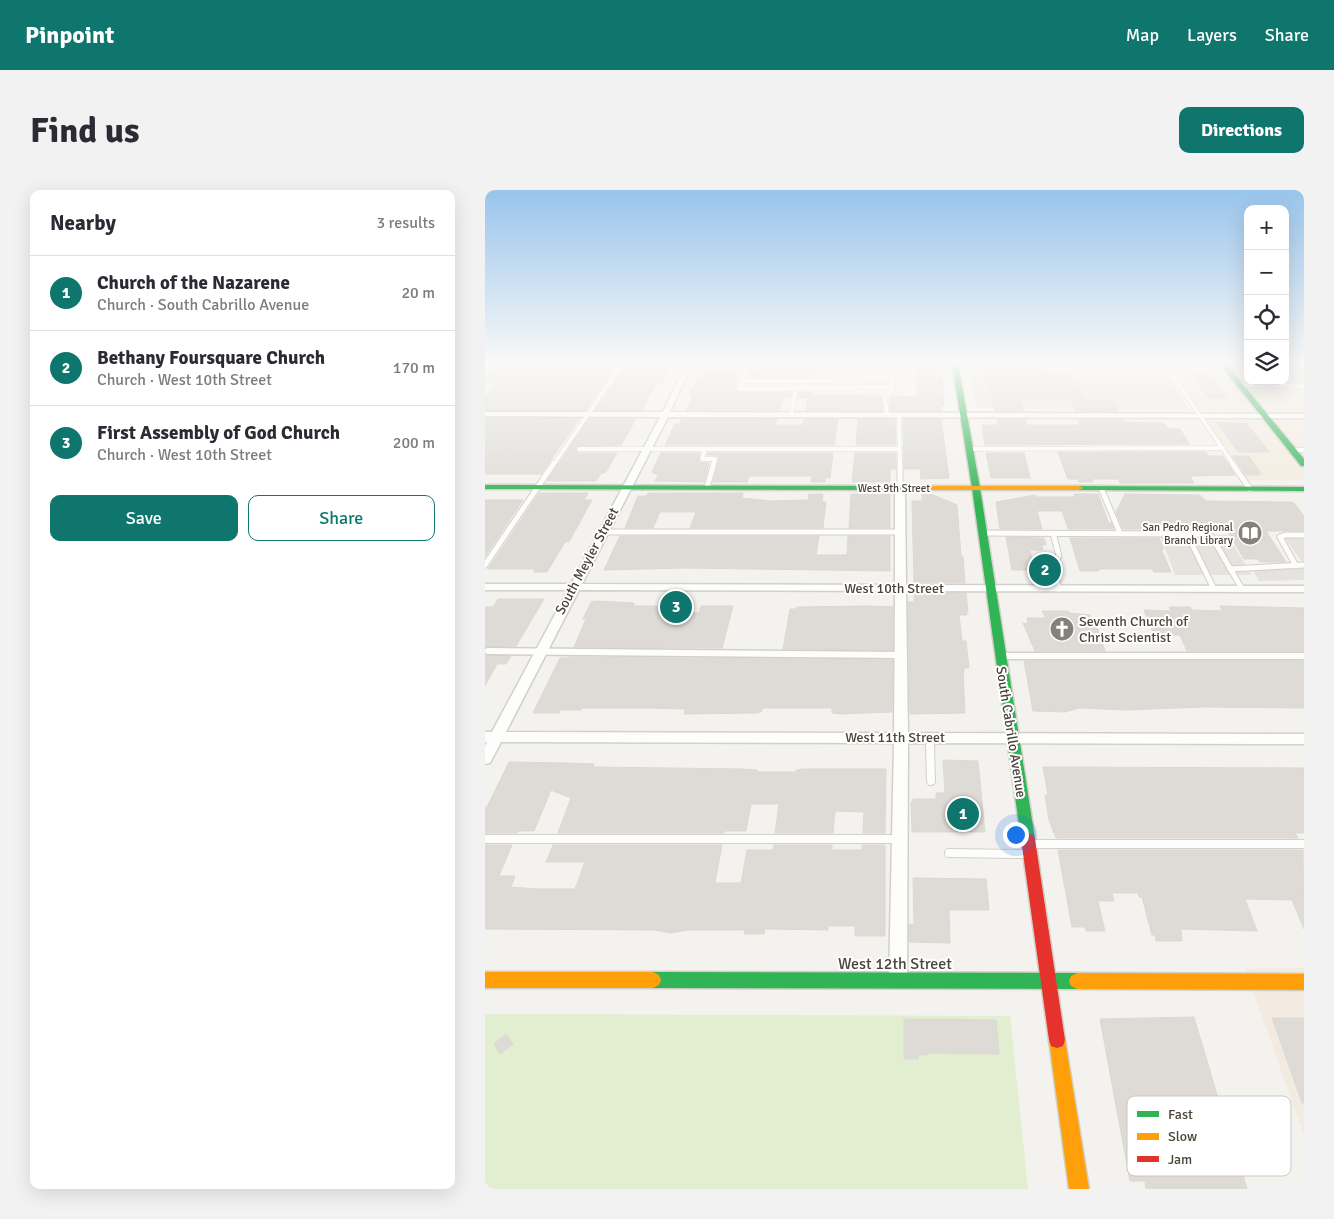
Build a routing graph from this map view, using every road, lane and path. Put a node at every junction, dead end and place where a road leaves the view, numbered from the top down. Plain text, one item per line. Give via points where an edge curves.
1 (591, 411) edge
2 (667, 411) edge
3 (792, 411) edge
4 (887, 411) edge
5 (964, 411) edge
6 (1197, 411) edge
7 (1261, 411) edge
8 (485, 414) edge
9 (589, 414) junction
10 (665, 415) junction
11 (791, 415) junction
12 (887, 415) junction
13 (899, 415) junction
14 (965, 415) junction
15 (1201, 416) junction
16 (1266, 416) junction
17 (1304, 416) edge
18 (1223, 448) junction
19 (647, 449) junction
20 (705, 449) junction
21 (970, 449) junction
22 (579, 450) dead end
23 (899, 450) junction
24 (1298, 450) edge
25 (1304, 464) edge
26 (485, 487) edge
27 (540, 487) junction
28 (626, 487) junction
29 (707, 487) junction
30 (901, 488) junction
31 (976, 488) junction
32 (1101, 488) junction
33 (1250, 489) junction
34 (1304, 489) edge
35 (603, 532) junction
36 (901, 532) junction
37 (982, 533) junction
38 (1053, 533) junction
39 (1120, 533) junction
40 (1187, 534) junction
41 (1304, 535) edge
42 (485, 565) edge
43 (1304, 565) edge
44 (1296, 566) junction
45 (1230, 569) junction
46 (485, 587) edge
47 (574, 588) junction
48 (901, 588) junction
49 (990, 589) junction
50 (1059, 589) junction
51 (1214, 589) junction
52 (1242, 589) junction
53 (1304, 589) edge
54 (488, 651) dead end
55 (540, 653) junction
56 (901, 655) junction
57 (1000, 656) junction
58 (1304, 656) edge
59 (491, 737) edge
60 (901, 737) junction
61 (930, 737) junction
62 (1012, 737) junction
63 (1304, 739) edge
64 (485, 759) edge
65 (931, 781) dead end
66 (485, 840) edge
67 (900, 840) junction
68 (1304, 844) edge
69 (1029, 849) junction
70 (949, 853) dead end
71 (485, 980) edge
72 (898, 980) junction
73 (1049, 980) junction
74 (1304, 982) edge
75 (1079, 1189) edge

1 - 9 lane
2 - 10 street, South Meyler Street
3 - 11 lane
4 - 12 lane
5 - 14 street, South Cabrillo Avenue
6 - 15 lane
7 - 16 street
8 - 9 street
9 - 10 street
9 - 27 lane
10 - 11 street
10 - 19 street, South Meyler Street
11 - 12 street
12 - 13 street
13 - 14 street
13 - 23 lane
14 - 15 street
14 - 21 street, South Cabrillo Avenue
15 - 16 street
15 - 18 lane
16 - 17 street
16 - 24 street
18 - 21 lane
18 - 33 lane
19 - 20 lane
19 - 22 lane
19 - 28 street, South Meyler Street
20 - 23 lane
20 - 29 lane via 702,459 715,459
21 - 31 street, South Cabrillo Avenue
23 - 30 lane
24 - 25 street
26 - 27 street, West 9th Street
27 - 28 street, West 9th Street
27 - 42 lane
28 - 29 street, West 9th Street
28 - 35 street, South Meyler Street
29 - 30 street, West 9th Street
30 - 31 street, West 9th Street
30 - 36 street
31 - 32 street, West 9th Street
31 - 37 street, South Cabrillo Avenue
32 - 33 street, West 9th Street
32 - 39 lane
33 - 34 street, West 9th Street
35 - 36 lane
35 - 47 street, South Meyler Street
36 - 48 street
37 - 38 lane
37 - 49 street, South Cabrillo Avenue
38 - 39 lane
38 - 50 lane via 1059,556 1053,565
39 - 40 lane
40 - 45 lane via 1209,535
40 - 51 lane
41 - 44 lane via 1280,537
43 - 44 lane
44 - 45 lane
45 - 52 lane
46 - 47 street, West 10th Street
47 - 48 street, West 10th Street
47 - 55 street, South Meyler Street
48 - 49 street, West 10th Street
48 - 56 street
49 - 50 street, West 10th Street
49 - 57 street, South Cabrillo Avenue
50 - 51 street, West 10th Street
51 - 52 street, West 10th Street
52 - 53 street, West 10th Street
54 - 55 lane
55 - 56 lane
55 - 59 street, South Meyler Street
56 - 60 street
57 - 58 lane
57 - 62 street, South Cabrillo Avenue
59 - 60 street, West 11th Street
59 - 64 street, South Meyler Street
60 - 61 street, West 11th Street
60 - 67 street
61 - 62 street, West 11th Street
61 - 65 lane
62 - 63 street, West 11th Street
62 - 69 street, South Cabrillo Avenue
66 - 67 lane
67 - 72 street
68 - 69 lane
69 - 70 lane
69 - 73 street, South Cabrillo Avenue
71 - 72 street, West 12th Street
72 - 73 street, West 12th Street
73 - 74 street, West 12th Street
73 - 75 street, South Cabrillo Avenue

